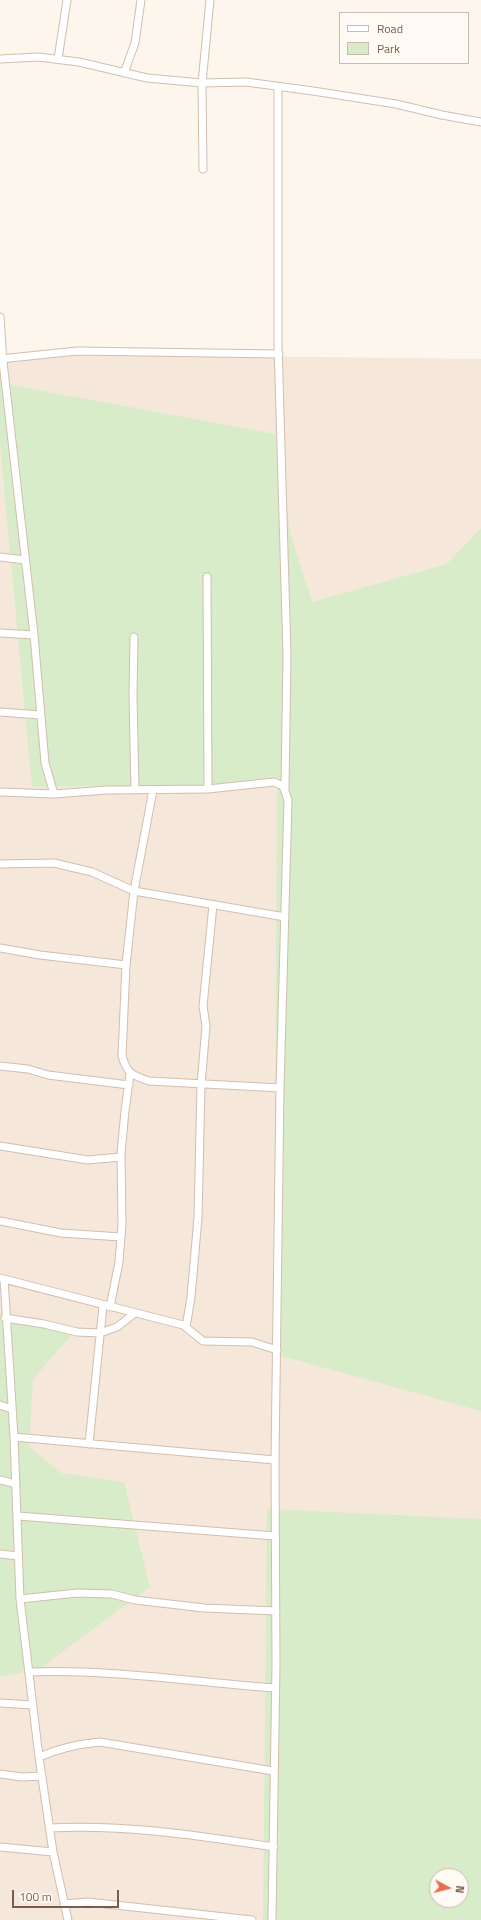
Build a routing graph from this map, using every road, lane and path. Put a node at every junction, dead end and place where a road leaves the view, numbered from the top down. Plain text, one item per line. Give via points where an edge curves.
1 (67, 0) edge
2 (141, 0) edge
3 (210, 0) edge
4 (0, 59) edge
5 (58, 59) junction
6 (124, 73) junction
7 (202, 83) junction
8 (278, 87) junction
9 (481, 122) edge
10 (202, 169) dead end
11 (0, 317) edge
12 (279, 354) junction
13 (2, 358) edge
14 (0, 557) edge
15 (25, 560) junction
16 (207, 577) dead end
17 (0, 633) edge
18 (34, 635) junction
19 (134, 637) dead end
20 (0, 712) edge
21 (40, 715) junction
22 (208, 789) junction
23 (286, 789) junction
24 (135, 790) junction
25 (153, 790) junction
26 (0, 792) edge
27 (54, 794) junction
28 (0, 864) edge
29 (134, 892) junction
30 (213, 905) junction
31 (285, 917) junction
32 (0, 948) edge
33 (126, 965) junction
34 (0, 1066) edge
35 (130, 1074) junction
36 (129, 1085) junction
37 (201, 1085) junction
38 (280, 1088) junction
39 (0, 1146) edge
40 (121, 1157) junction
41 (0, 1221) edge
42 (121, 1237) junction
43 (2, 1279) edge
44 (107, 1307) junction
45 (135, 1313) junction
46 (5, 1318) junction
47 (186, 1327) junction
48 (100, 1334) junction
49 (277, 1350) junction
50 (0, 1405) edge
51 (12, 1408) junction
52 (14, 1437) junction
53 (89, 1444) junction
54 (275, 1460) junction
55 (0, 1480) edge
56 (16, 1484) junction
57 (18, 1516) junction
58 (276, 1536) junction
59 (0, 1554) edge
60 (18, 1556) junction
61 (20, 1598) junction
62 (276, 1611) junction
63 (30, 1672) junction
64 (275, 1688) junction
65 (0, 1703) edge
66 (33, 1705) junction
67 (39, 1758) junction
68 (273, 1771) junction
69 (0, 1774) edge
70 (42, 1776) junction
71 (50, 1828) junction
72 (0, 1847) edge
73 (274, 1847) junction
74 (53, 1852) junction
75 (64, 1904) junction
76 (68, 1920) edge
77 (252, 1920) edge
78 (272, 1920) edge

1 - 5 street
2 - 6 street via 135,43
3 - 7 street
4 - 5 street
5 - 6 street
6 - 7 street via 147,78
7 - 8 street via 246,82
7 - 10 street
8 - 9 street via 396,104 442,116
8 - 12 street
11 - 13 street
12 - 13 street via 77,351
12 - 23 street via 287,655
13 - 15 street
14 - 15 street
15 - 18 street
16 - 22 street
17 - 18 street
18 - 21 street
19 - 24 street
20 - 21 street
21 - 27 street via 45,762
22 - 23 street via 274,782
22 - 25 street
23 - 31 street via 288,800
24 - 25 street
24 - 27 street
25 - 29 street
26 - 27 street
28 - 29 street via 54,863 92,872
29 - 30 street
29 - 33 street
30 - 31 street
30 - 37 street via 202,1006 206,1026
31 - 38 street
32 - 33 street
33 - 35 street via 122,1056
34 - 36 street
35 - 36 street
35 - 37 street via 148,1082
36 - 40 street
37 - 38 street
37 - 47 street via 198,1218
38 - 49 street
39 - 40 street via 88,1160
40 - 42 street
41 - 42 street via 61,1233
42 - 44 street via 119,1262
43 - 44 street
43 - 46 street
44 - 45 street
44 - 48 street
45 - 47 street
45 - 48 street via 117,1327
46 - 48 street
46 - 51 street
47 - 49 street via 200,1340 252,1342
48 - 53 street
49 - 54 street
50 - 51 street
51 - 52 street
52 - 53 street
52 - 56 street
53 - 54 street
54 - 58 street
55 - 56 street
56 - 57 street
57 - 58 street
57 - 60 street
58 - 62 street
59 - 60 street
60 - 61 street
61 - 62 street via 77,1593 112,1594 135,1600 204,1608
61 - 63 street
62 - 64 street
63 - 64 street via 71,1670
63 - 66 street
64 - 68 street
65 - 66 street
66 - 67 street
67 - 68 street via 58,1749 100,1742
67 - 70 street
68 - 73 street
69 - 70 street
70 - 71 street
71 - 73 street via 176,1833
71 - 74 street
72 - 74 street
73 - 78 street
74 - 75 street
75 - 76 street
75 - 77 street via 88,1902

